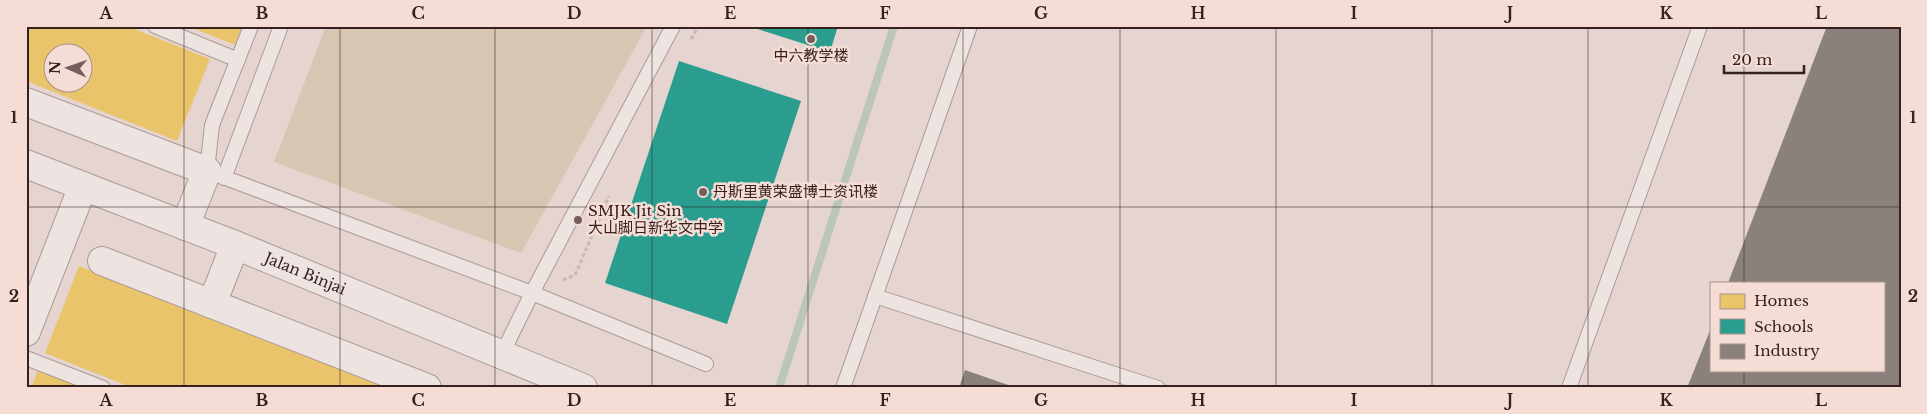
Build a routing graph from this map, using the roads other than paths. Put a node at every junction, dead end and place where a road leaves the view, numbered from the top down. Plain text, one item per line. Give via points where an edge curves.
1 (155, 26) edge
2 (251, 26) edge
3 (281, 26) edge
4 (673, 26) edge
5 (970, 26) edge
6 (1700, 26) edge
7 (238, 60) junction
8 (26, 102) edge
9 (26, 164) edge
10 (215, 174) junction
11 (83, 186) junction
12 (185, 226) junction
13 (235, 245) junction
14 (102, 261) dead end
15 (532, 293) junction
16 (875, 296) junction
17 (212, 304) junction
18 (26, 332) edge
19 (502, 354) junction
20 (26, 358) edge
21 (706, 364) dead end
22 (103, 388) edge
23 (427, 388) edge
24 (583, 388) edge
25 (843, 388) edge
26 (1158, 388) edge
27 (1569, 388) edge

1 - 7 lane
2 - 7 lane
3 - 10 lane
4 - 15 lane
5 - 16 lane
6 - 27 lane
7 - 10 lane via 212,125
8 - 10 street
9 - 11 street, Jalan Binjai
10 - 12 street
10 - 15 lane
11 - 12 street, Jalan Binjai
11 - 18 street
12 - 13 street, Jalan Binjai
13 - 17 street
13 - 19 street, Jalan Binjai
14 - 17 street
15 - 19 lane
15 - 21 lane
16 - 25 lane
16 - 26 lane
17 - 23 street
19 - 24 street, Jalan Binjai
20 - 22 lane

